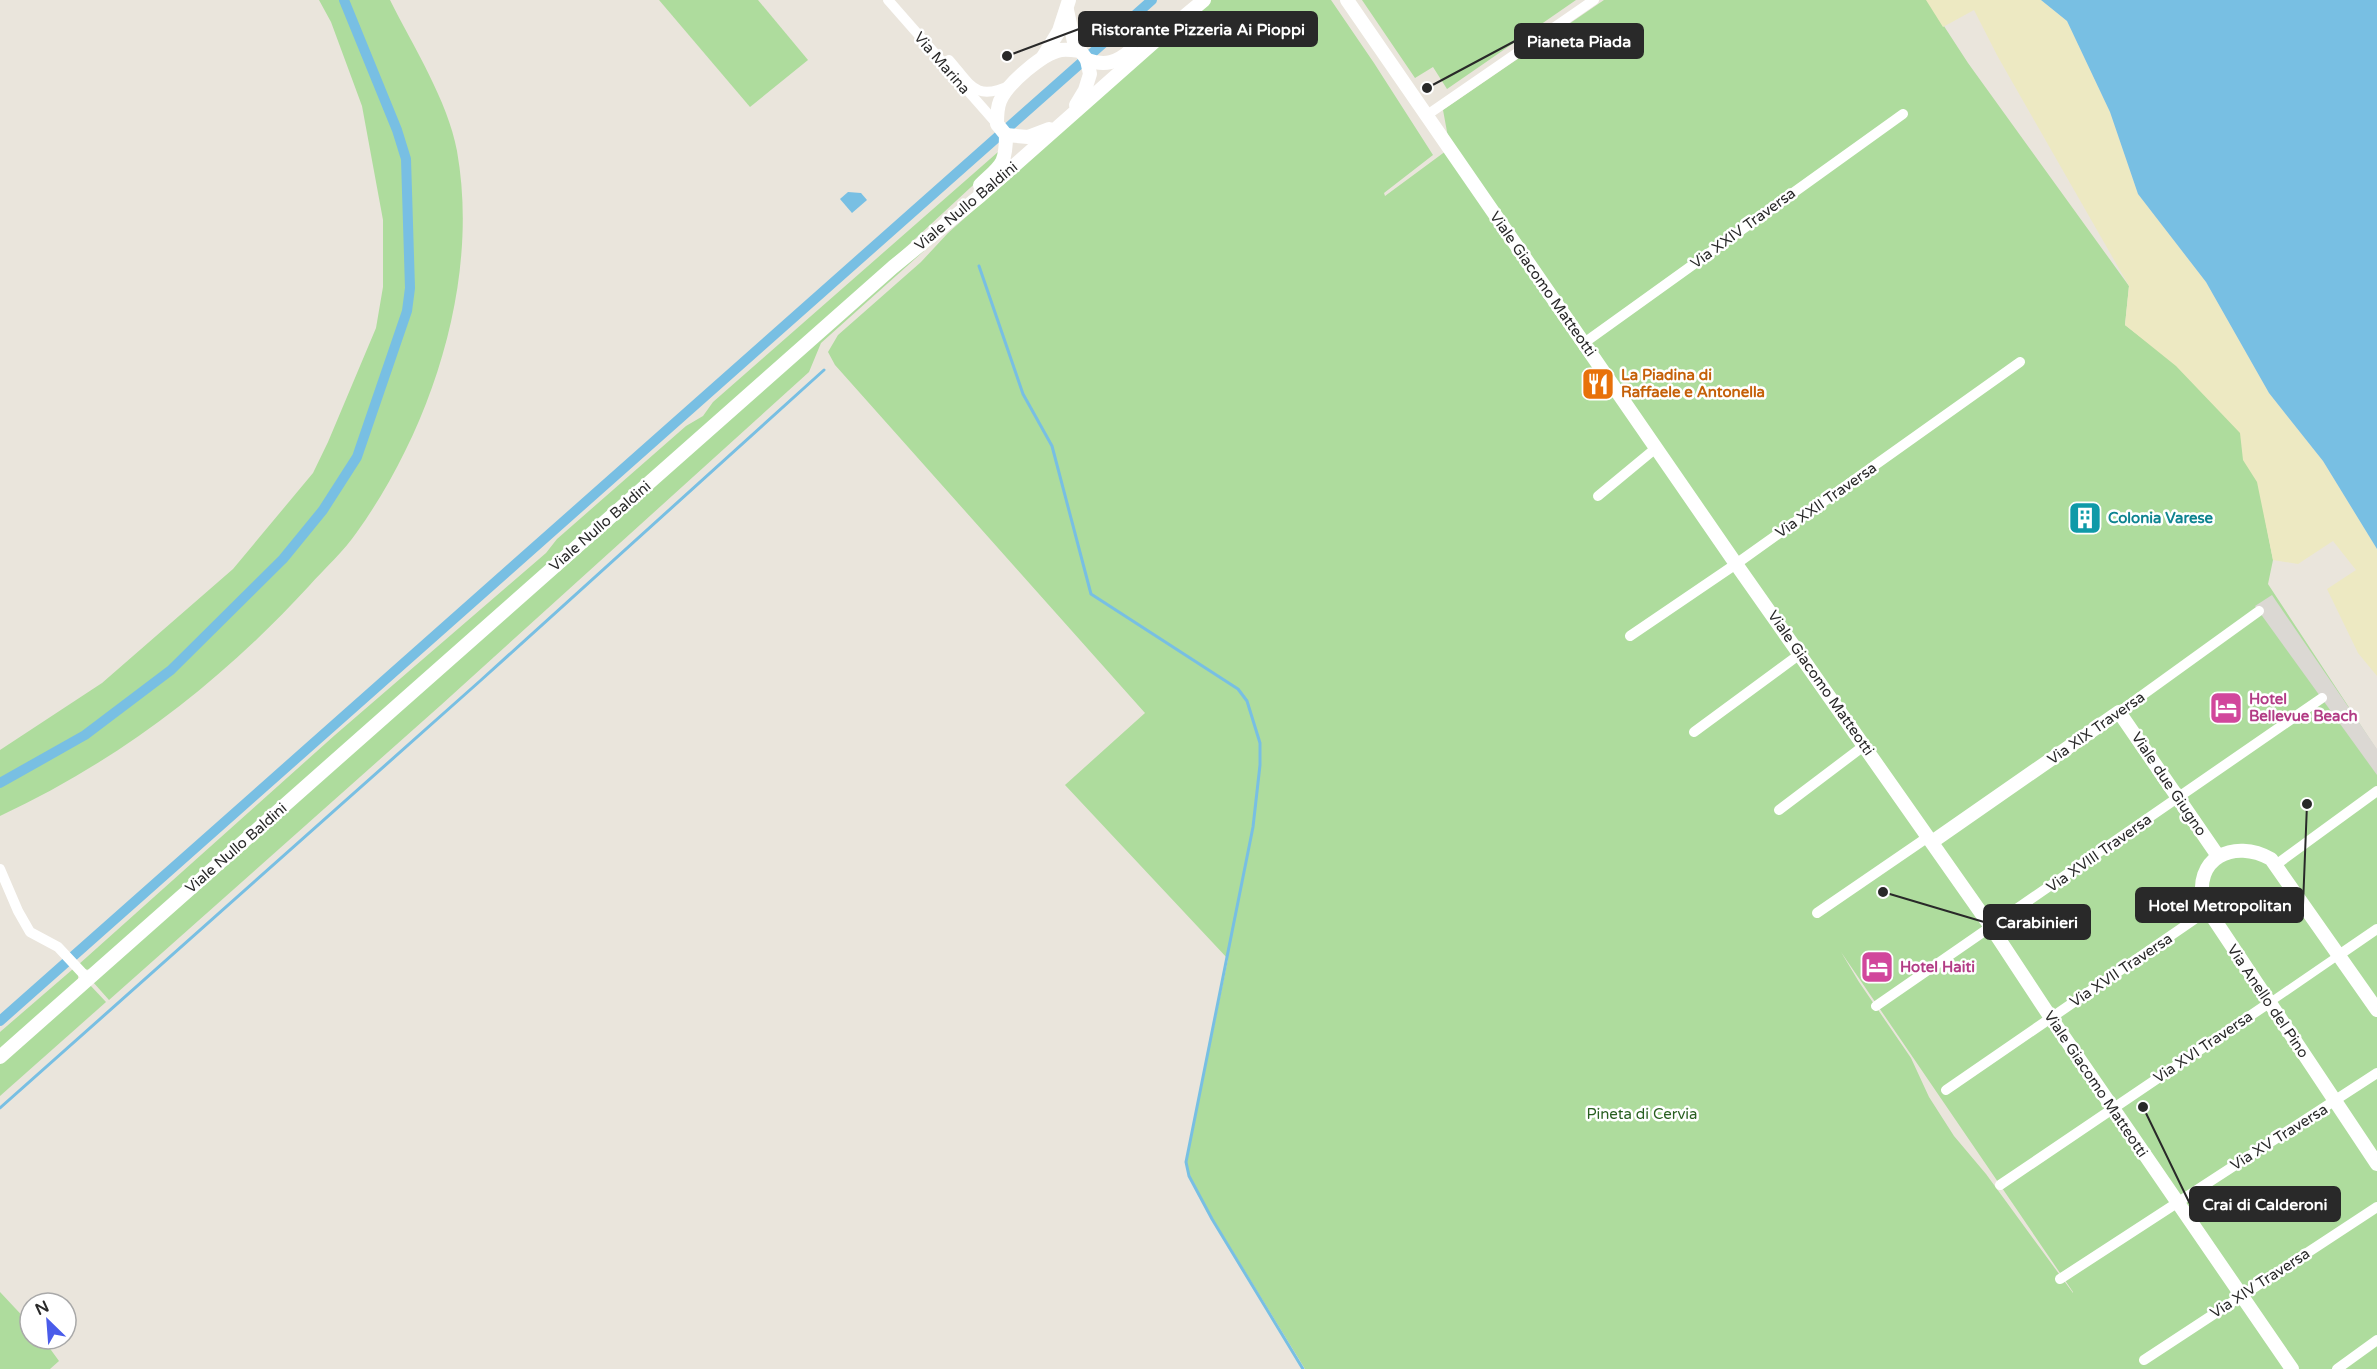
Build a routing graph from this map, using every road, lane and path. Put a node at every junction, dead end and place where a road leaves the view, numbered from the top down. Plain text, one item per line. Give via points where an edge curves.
1 (888, 0) edge
2 (897, 0) edge
3 (1189, 0) edge
4 (1204, 0) edge
5 (1347, 0) edge
6 (1594, 0) edge
7 (1068, 5) edge
8 (1083, 56) junction
9 (1042, 57) junction
10 (1011, 85) junction
11 (1903, 114) dead end
12 (1426, 115) junction
13 (1067, 118) junction
14 (1001, 130) junction
15 (893, 267) junction
16 (1584, 343) junction
17 (2020, 362) dead end
18 (1656, 448) junction
19 (1598, 496) dead end
20 (1736, 564) junction
21 (2259, 611) dead end
22 (1630, 636) dead end
23 (1800, 654) junction
24 (2322, 698) dead end
25 (2119, 712) junction
26 (1694, 732) dead end
27 (1865, 745) junction
28 (2377, 791) edge
29 (2179, 798) junction
30 (1779, 810) dead end
31 (1930, 839) junction
32 (2218, 856) junction
33 (2277, 864) junction
34 (0, 869) edge
35 (2208, 910) junction
36 (1817, 914) dead end
37 (1991, 927) junction
38 (2377, 929) edge
39 (2339, 955) junction
40 (84, 975) junction
41 (2269, 1003) junction
42 (1876, 1006) dead end
43 (2377, 1010) edge
44 (2051, 1018) junction
45 (0, 1057) edge
46 (2377, 1073) edge
47 (1946, 1090) dead end
48 (2335, 1101) junction
49 (2113, 1108) junction
50 (2377, 1164) edge
51 (2000, 1185) dead end
52 (2176, 1202) junction
53 (2377, 1207) edge
54 (2060, 1279) dead end
55 (2241, 1296) junction
56 (2377, 1340) edge
57 (2144, 1360) dead end
58 (2292, 1369) edge
59 (2337, 1369) edge

1 - 14 street, Via Marina
2 - 10 street, Via Marina via 975,90 987,93
3 - 8 street via 1116,62 1098,63
4 - 13 street, Viale Nullo Baldini
5 - 12 street, Viale Giacomo Matteotti
6 - 12 street
7 - 8 street via 1070,30
7 - 9 street via 1059,31
8 - 9 street via 1061,50
8 - 13 street via 1088,81
9 - 10 street
10 - 14 street via 999,104
11 - 16 street, Via XXIV Traversa
12 - 16 street, Viale Giacomo Matteotti
13 - 14 street via 1028,137
13 - 15 street, Viale Nullo Baldini
14 - 15 street via 1005,157 1002,163
15 - 40 street, Viale Nullo Baldini
16 - 18 street, Viale Giacomo Matteotti
17 - 20 street, Via XXII Traversa
18 - 19 street
18 - 20 street, Viale Giacomo Matteotti
20 - 22 street, Via XXII Traversa
20 - 23 street, Viale Giacomo Matteotti
21 - 25 street, Via XIX Traversa
23 - 26 street
23 - 27 street, Viale Giacomo Matteotti
24 - 29 street, Via XVIII Traversa
25 - 29 street, Viale due Giugno
25 - 31 street, Via XIX Traversa
27 - 30 street
27 - 31 street, Viale Giacomo Matteotti
28 - 33 street
29 - 32 street, Viale due Giugno
29 - 37 street, Via XVIII Traversa
31 - 36 street, Via XIX Traversa
31 - 37 street, Viale Giacomo Matteotti
32 - 33 street via 2248,849
32 - 35 street, Via Anello del Pino via 2209,865 2202,888
33 - 39 street
34 - 40 street via 30,932 58,947
35 - 41 street, Via Anello del Pino
35 - 44 street, Via XVII Traversa
37 - 42 street, Via XVIII Traversa
37 - 44 street, Viale Giacomo Matteotti
38 - 39 street, Via XVI Traversa
39 - 41 street, Via XVI Traversa
39 - 43 street
40 - 45 street, Viale Nullo Baldini
41 - 48 street, Via Anello del Pino
41 - 49 street, Via XVI Traversa
44 - 47 street, Via XVII Traversa
44 - 49 street, Viale Giacomo Matteotti
46 - 48 street, Via XV Traversa
48 - 50 street, Via Anello del Pino
48 - 52 street, Via XV Traversa
49 - 51 street, Via XVI Traversa
49 - 52 street, Viale Giacomo Matteotti
52 - 54 street, Via XV Traversa
52 - 55 street, Viale Giacomo Matteotti
53 - 55 street, Via XIV Traversa
55 - 57 street, Via XIV Traversa
55 - 58 street, Viale Giacomo Matteotti
56 - 59 street

